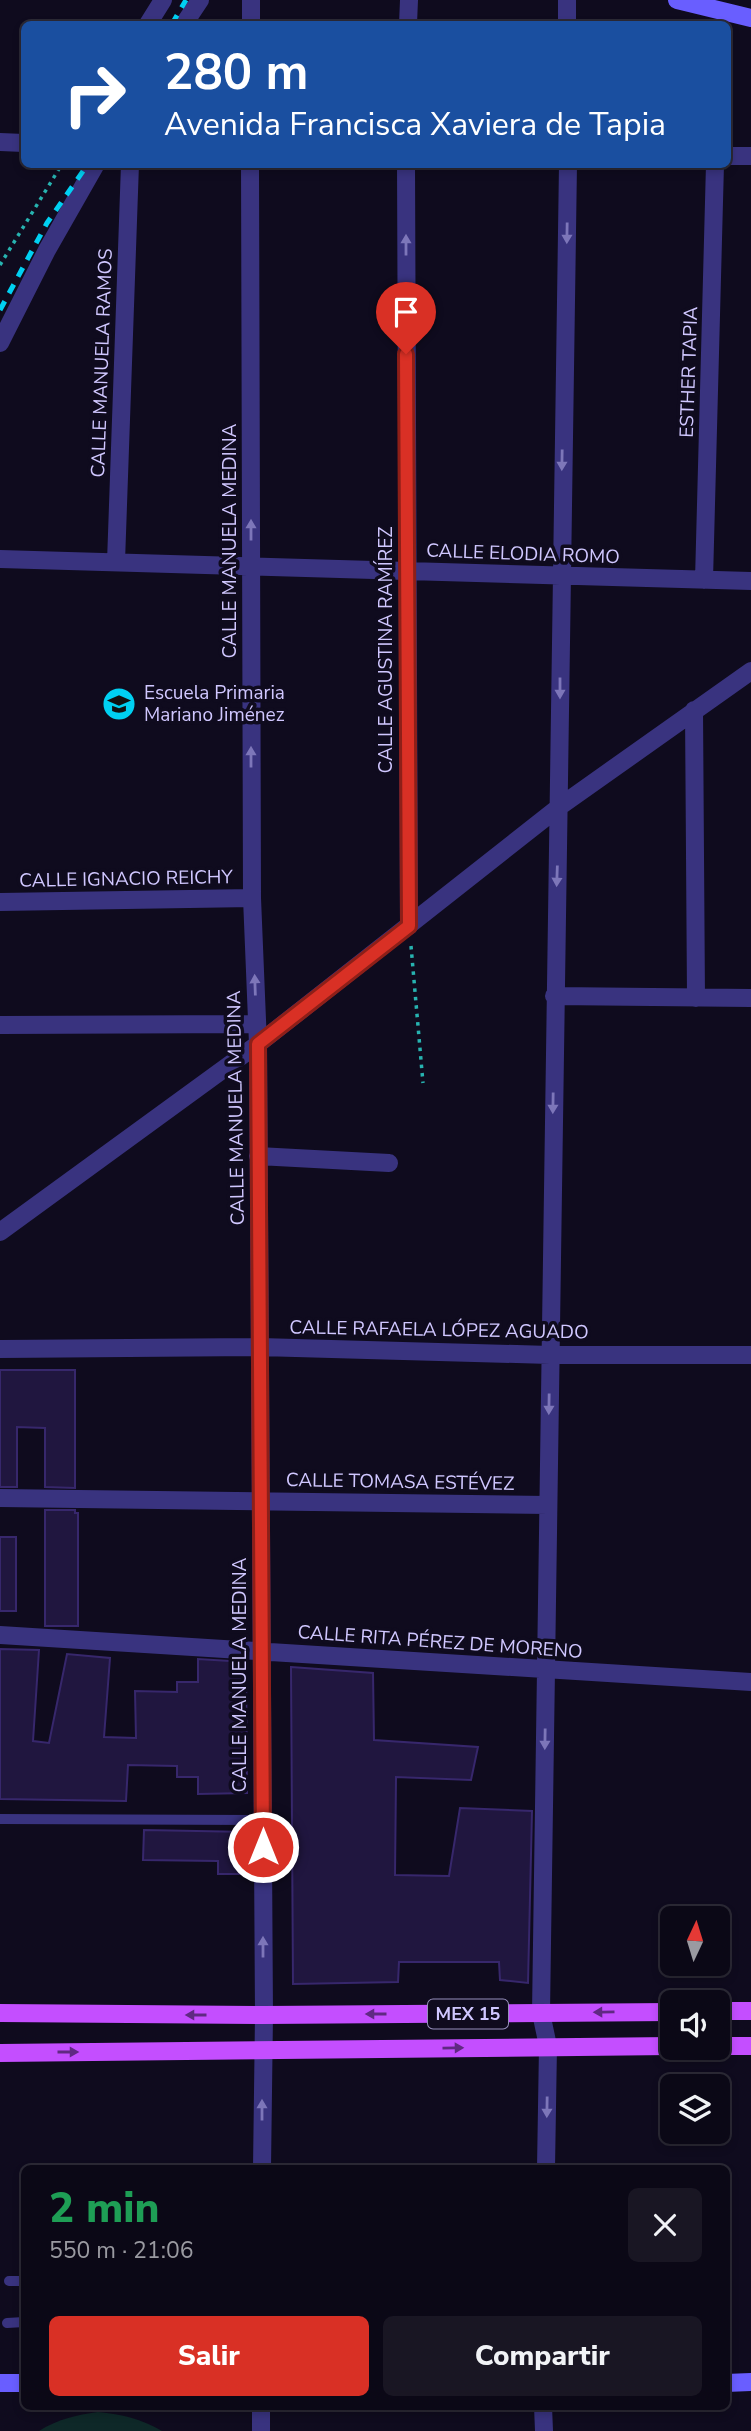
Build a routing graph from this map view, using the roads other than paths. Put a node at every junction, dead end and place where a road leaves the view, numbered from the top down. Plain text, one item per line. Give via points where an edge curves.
1 (163, 0) edge
2 (200, 0) edge
3 (251, 0) edge
4 (409, 0) edge
5 (567, 0) edge
6 (677, 0) edge
7 (751, 18) edge
8 (150, 21) edge
9 (186, 21) edge
10 (251, 21) edge
11 (408, 21) edge
12 (567, 21) edge
13 (0, 142) edge
14 (21, 143) edge
15 (731, 156) edge
16 (751, 156) edge
17 (94, 168) edge
18 (130, 168) edge
19 (250, 168) edge
20 (406, 168) edge
21 (568, 168) edge
22 (715, 168) edge
23 (0, 343) edge
24 (0, 559) edge
25 (116, 562) junction
26 (251, 566) junction
27 (406, 571) junction
28 (560, 576) junction
29 (704, 580) junction
30 (751, 581) edge
31 (751, 671) edge
32 (694, 710) junction
33 (559, 807) junction
34 (252, 898) junction
35 (0, 902) edge
36 (409, 926) junction
37 (554, 996) junction
38 (696, 998) junction
39 (751, 998) edge
40 (257, 1024) junction
41 (0, 1025) edge
42 (258, 1044) junction
43 (258, 1156) junction
44 (390, 1163) dead end
45 (0, 1232) edge
46 (260, 1347) junction
47 (0, 1349) edge
48 (550, 1355) junction
49 (751, 1355) edge
50 (0, 1498) edge
51 (260, 1502) junction
52 (548, 1505) junction
53 (0, 1635) edge
54 (261, 1652) junction
55 (545, 1670) junction
56 (751, 1682) edge
57 (0, 1819) edge
58 (262, 1820) junction
59 (730, 2011) edge
60 (751, 2011) edge
61 (660, 2012) edge
62 (541, 2013) junction
63 (0, 2014) edge
64 (264, 2015) junction
65 (548, 2046) junction
66 (660, 2046) edge
67 (730, 2046) edge
68 (751, 2046) edge
69 (262, 2052) junction
70 (0, 2053) edge
71 (262, 2165) edge
72 (546, 2165) edge
73 (9, 2281) dead end
74 (21, 2281) edge
75 (21, 2322) edge
76 (7, 2323) dead end
77 (751, 2382) edge
78 (0, 2383) edge
79 (21, 2383) edge
80 (730, 2383) edge
81 (261, 2410) edge
82 (543, 2410) edge
83 (261, 2431) edge
84 (544, 2431) edge

1 - 8 street
2 - 9 street
3 - 10 street
4 - 11 street
5 - 12 street
6 - 7 street
13 - 14 street
15 - 16 street
17 - 23 street
18 - 25 street, CALLE MANUELA RAMOS
26 -> 19 street, CALLE MANUELA MEDINA
27 -> 20 street, CALLE AGUSTINA RAMÍREZ
21 -> 28 street
22 - 29 street, ESTHER TAPIA
24 - 25 street, CALLE ELODIA ROMO
25 - 26 street, CALLE ELODIA ROMO
26 - 27 street, CALLE ELODIA ROMO
34 -> 26 street, CALLE MANUELA MEDINA
27 - 28 street, CALLE ELODIA ROMO
27 - 36 street, CALLE AGUSTINA RAMÍREZ
28 - 29 street, CALLE ELODIA ROMO
28 -> 33 street
29 - 30 street, CALLE ELODIA ROMO
31 - 32 street
32 - 33 street
32 - 38 street
33 - 36 street
33 -> 37 street
34 - 35 street, CALLE IGNACIO REICHY
40 -> 34 street, CALLE MANUELA MEDINA
36 - 42 street
37 - 38 street
37 -> 48 street
38 - 39 street
40 - 41 street
40 - 42 street, CALLE MANUELA MEDINA
42 - 43 street, CALLE MANUELA MEDINA
42 - 45 street
43 - 44 street
43 - 46 street, CALLE MANUELA MEDINA
46 - 47 street, CALLE RAFAELA LÓPEZ AGUADO
46 - 48 street, CALLE RAFAELA LÓPEZ AGUADO
46 - 51 street, CALLE MANUELA MEDINA
48 - 49 street, CALLE RAFAELA LÓPEZ AGUADO
48 -> 52 street
50 - 51 street, CALLE TOMASA ESTÉVEZ
51 - 52 street, CALLE TOMASA ESTÉVEZ
51 - 54 street, CALLE MANUELA MEDINA
52 - 55 street
53 - 54 street, CALLE RITA PÉREZ DE MORENO
54 - 55 street, CALLE RITA PÉREZ DE MORENO
54 - 58 street, CALLE MANUELA MEDINA
55 - 56 street, CALLE RITA PÉREZ DE MORENO
55 -> 62 street
57 - 58 lane
64 -> 58 street, CALLE MANUELA MEDINA
59 - 60 main road
61 -> 62 main road, MEX 15
62 -> 64 main road, MEX 15
62 - 65 street
64 -> 63 main road, MEX 15
64 - 69 street, CALLE MANUELA MEDINA
65 - 66 main road, MEX 15
69 -> 65 main road, MEX 15
65 -> 72 street
67 - 68 main road
70 -> 69 main road, MEX 15
71 -> 69 street, CALLE MANUELA MEDINA
73 - 74 lane
75 - 76 lane
77 - 80 street
78 - 79 street
81 - 83 street
82 - 84 street

